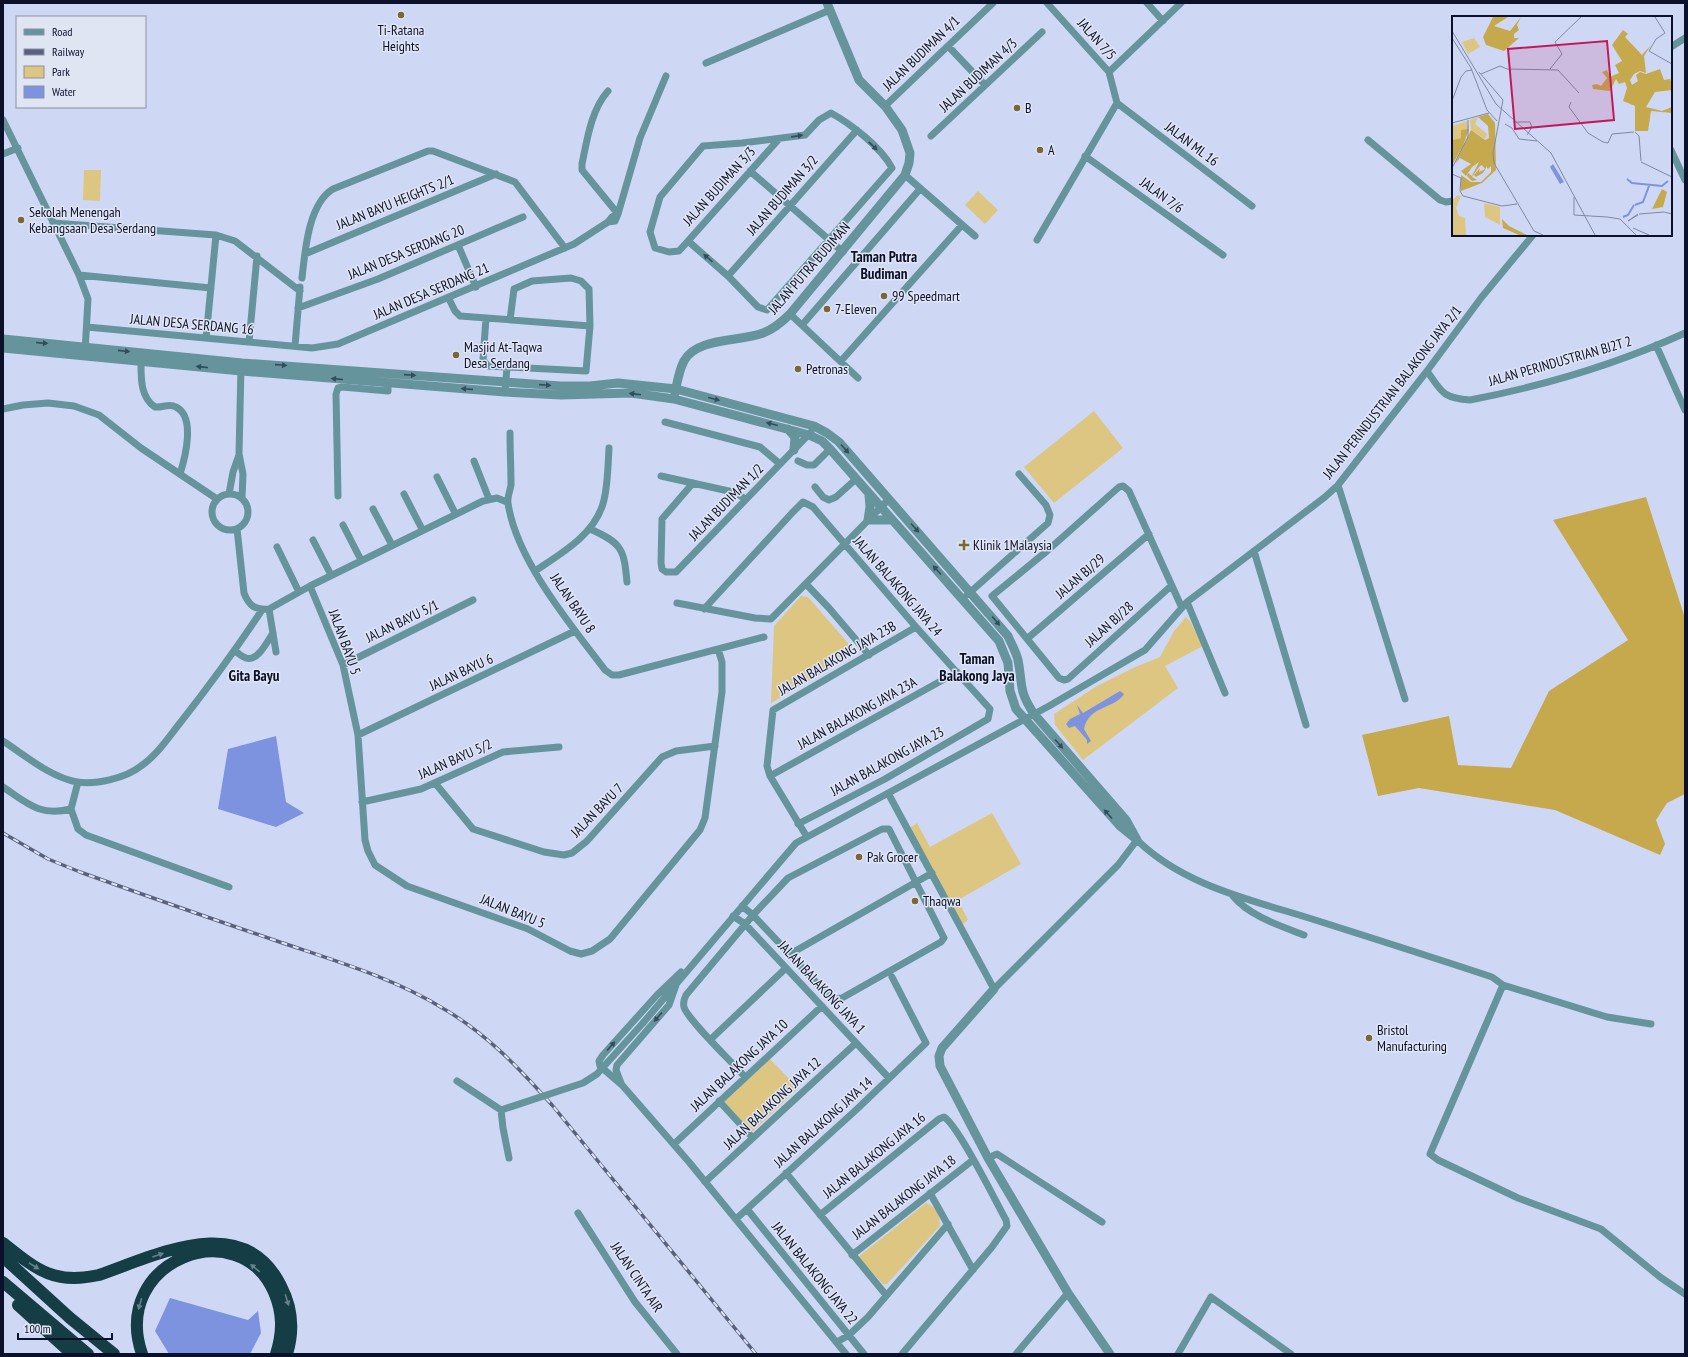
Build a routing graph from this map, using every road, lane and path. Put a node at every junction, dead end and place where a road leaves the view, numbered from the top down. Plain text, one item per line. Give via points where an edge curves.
1 (993, 3) edge
2 (1047, 3) edge
3 (1147, 3) edge
4 (1181, 3) edge
5 (828, 7) edge
6 (1163, 21) junction
7 (1042, 32) dead end
8 (1685, 38) edge
9 (948, 46) junction
10 (1672, 46) edge
11 (706, 63) dead end
12 (1110, 72) junction
13 (666, 76) dead end
14 (985, 85) junction
15 (608, 91) dead end
16 (1117, 103) junction
17 (885, 106) junction
18 (3, 120) edge
19 (856, 130) junction
20 (931, 136) dead end
21 (779, 139) junction
22 (1368, 140) dead end
23 (18, 148) junction
24 (1672, 152) edge
25 (3, 154) edge
26 (1085, 156) junction
27 (750, 171) junction
28 (496, 174) junction
29 (905, 175) junction
30 (1685, 180) edge
31 (920, 188) junction
32 (1452, 201) edge
33 (790, 206) junction
34 (1252, 206) dead end
35 (618, 214) junction
36 (523, 217) dead end
37 (53, 223) junction
38 (962, 225) junction
39 (216, 236) junction
40 (975, 236) dead end
41 (1532, 236) edge
42 (829, 239) junction
43 (688, 240) junction
44 (1037, 240) dead end
45 (458, 245) junction
46 (564, 248) junction
47 (843, 252) junction
48 (305, 254) junction
49 (1223, 255) dead end
50 (257, 256) junction
51 (79, 275) junction
52 (728, 276) junction
53 (302, 278) dead end
54 (476, 287) junction
55 (211, 288) junction
56 (449, 299) junction
57 (298, 308) junction
58 (790, 314) junction
59 (486, 318) junction
60 (510, 320) junction
61 (802, 325) junction
62 (590, 326) junction
63 (87, 327) junction
64 (1685, 333) edge
65 (206, 338) junction
66 (3, 339) edge
67 (249, 342) junction
68 (1656, 345) junction
69 (295, 346) junction
70 (3, 348) edge
71 (85, 351) junction
72 (141, 361) junction
73 (841, 361) junction
74 (241, 367) junction
75 (507, 367) junction
76 (1427, 371) junction
77 (858, 378) dead end
78 (388, 383) junction
79 (506, 387) junction
80 (676, 389) junction
81 (674, 399) junction
82 (3, 409) edge
83 (1685, 410) edge
84 (665, 422) dead end
85 (788, 428) junction
86 (811, 430) junction
87 (510, 433) dead end
88 (609, 448) dead end
89 (830, 449) junction
90 (794, 450) junction
91 (239, 454) junction
92 (474, 461) dead end
93 (798, 461) dead end
94 (780, 464) junction
95 (180, 474) junction
96 (1019, 474) dead end
97 (662, 476) dead end
98 (436, 477) dead end
99 (856, 479) junction
100 (693, 483) junction
101 (1338, 485) junction
102 (815, 487) dead end
103 (229, 494) junction
104 (404, 494) dead end
105 (869, 495) junction
106 (338, 496) dead end
107 (242, 498) junction
108 (218, 499) junction
109 (489, 499) junction
110 (889, 499) junction
111 (746, 500) junction
112 (507, 502) junction
113 (880, 507) junction
114 (373, 510) dead end
115 (455, 513) junction
116 (868, 520) junction
117 (892, 520) junction
118 (343, 525) dead end
119 (237, 529) junction
120 (422, 529) junction
121 (590, 529) junction
122 (1150, 534) junction
123 (313, 540) dead end
124 (845, 544) junction
125 (392, 545) junction
126 (278, 547) dead end
127 (1254, 551) junction
128 (361, 560) junction
129 (535, 571) junction
130 (331, 575) junction
131 (627, 582) dead end
132 (806, 584) junction
133 (310, 586) junction
134 (1172, 586) junction
135 (299, 592) junction
136 (971, 592) junction
137 (963, 599) junction
138 (473, 600) dead end
139 (1187, 602) junction
140 (677, 603) dead end
141 (704, 608) junction
142 (1182, 608) junction
143 (266, 609) junction
144 (916, 627) junction
145 (575, 631) junction
146 (273, 633) junction
147 (764, 637) dead end
148 (1028, 638) junction
149 (718, 649) junction
150 (235, 651) junction
151 (276, 652) dead end
152 (868, 656) junction
153 (343, 665) junction
154 (957, 672) junction
155 (1225, 693) dead end
156 (1405, 699) dead end
157 (1034, 714) junction
158 (988, 719) joint
159 (1024, 719) junction
160 (1306, 725) dead end
161 (358, 735) junction
162 (3, 741) edge
163 (715, 746) junction
164 (559, 747) dead end
165 (770, 776) junction
166 (78, 782) junction
167 (435, 783) junction
168 (3, 787) edge
169 (888, 793) junction
170 (362, 802) junction
171 (71, 808) junction
172 (798, 824) junction
173 (807, 837) junction
174 (1137, 840) junction
175 (932, 873) junction
176 (917, 882) junction
177 (229, 887) dead end
178 (1232, 895) junction
179 (742, 906) junction
180 (753, 915) junction
181 (733, 916) junction
182 (745, 924) junction
183 (1304, 935) dead end
184 (790, 954) junction
185 (689, 967) junction
186 (786, 968) junction
187 (892, 977) dead end
188 (676, 983) junction
189 (1503, 985) junction
190 (994, 989) junction
191 (822, 1006) junction
192 (1651, 1024) dead end
193 (711, 1039) junction
194 (856, 1043) junction
195 (745, 1077) junction
196 (889, 1078) junction
197 (457, 1081) dead end
198 (622, 1085) junction
199 (719, 1101) junction
200 (502, 1110) junction
201 (752, 1137) junction
202 (674, 1144) junction
203 (509, 1158) dead end
204 (988, 1158) junction
205 (972, 1160) junction
206 (786, 1173) junction
207 (705, 1182) junction
208 (930, 1193) junction
209 (747, 1209) junction
210 (578, 1213) dead end
211 (820, 1215) junction
212 (736, 1218) junction
213 (1102, 1222) dead end
214 (948, 1224) junction
215 (3, 1242) edge
216 (852, 1255) junction
217 (3, 1258) edge
218 (973, 1270) junction
219 (3, 1282) edge
220 (3, 1291) edge
221 (1068, 1293) junction
222 (1685, 1294) edge
223 (886, 1296) junction
224 (849, 1335) junction
225 (837, 1342) junction
226 (72, 1354) edge
227 (88, 1354) edge
228 (114, 1354) edge
229 (142, 1354) edge
230 (276, 1354) edge
231 (287, 1354) edge
232 (677, 1354) edge
233 (846, 1354) edge
234 (864, 1354) edge
235 (902, 1354) edge
236 (1016, 1354) edge
237 (1110, 1354) edge
238 (1178, 1354) edge
239 (1291, 1354) edge

1 - 9 street, JALAN BUDIMAN 4/1
2 - 12 street, JALAN 7/5
3 - 6 street
4 - 6 street, JALAN 7/5
5 - 11 street
5 - 17 street via 859,80
6 - 12 street, JALAN 7/5
7 - 14 street, JALAN BUDIMAN 4/3
8 - 10 street
9 - 14 street
9 - 17 street, JALAN BUDIMAN 4/1
12 - 16 street
13 - 35 street via 640,138
14 - 20 street, JALAN BUDIMAN 4/3
15 - 35 street via 591,124 582,170
16 - 26 street
16 - 34 street, JALAN ML 16
17 - 29 street via 902,130 907,143 909,163
18 - 23 street
21 -> 19 street via 805,135 819,120 831,113
19 - 33 street, JALAN BUDIMAN 3/2
19 -> 42 street via 888,160 892,168
21 - 27 street, JALAN BUDIMAN 3/3
21 - 43 street, JALAN BUDIMAN 3/3 via 703,146 660,197 650,232 655,248 669,252 679,251
22 - 32 street via 1440,200
23 - 25 street
23 - 37 street
24 - 30 street
26 - 44 street
26 - 49 street, JALAN 7/6
27 - 33 street
27 - 43 street, JALAN BUDIMAN 3/3
28 - 46 street via 515,182
28 - 48 street, JALAN BAYU HEIGHTS 2/1
28 - 48 street via 428,151 333,189 321,198 307,237
29 - 31 street
29 - 47 street, JALAN PUTRA BUDIMAN
31 - 38 street
31 - 61 street
33 - 42 street
33 - 52 street, JALAN BUDIMAN 3/2
35 - 46 street, JALAN DESA SERDANG 21 via 615,221 608,222
36 - 45 street, JALAN DESA SERDANG 20
37 - 39 street
37 - 51 street
38 - 40 street
38 - 73 street
39 - 50 street via 235,241
39 - 55 street
41 - 76 street, JALAN PERINDUSTRIAN BALAKONG JAYA 2/1 via 1481,298
42 - 47 street
42 - 52 street via 767,310 758,308
52 -> 43 street
45 - 54 street
45 - 57 street, JALAN DESA SERDANG 20 via 378,279
46 - 54 street, JALAN DESA SERDANG 21
47 - 58 street, JALAN PUTRA BUDIMAN
48 - 53 street
50 - 57 street via 300,289
50 - 67 street
51 - 55 street
51 - 63 street via 88,299
54 - 56 street, JALAN DESA SERDANG 21
55 - 65 street
56 - 59 street via 460,316
56 - 69 street, JALAN DESA SERDANG 21 via 338,344 312,348
57 - 69 street
58 - 61 street
58 - 80 street, JALAN PUTRA BUDIMAN via 779,325 763,333 709,343 694,351 684,360
59 - 60 street
59 - 75 street via 484,363 488,366
60 - 62 street
60 - 62 street via 514,289 532,281 571,278 581,281 589,289
61 - 73 street
62 - 75 street via 586,371
63 - 65 street, JALAN DESA SERDANG 16
63 - 71 street
64 - 68 street, JALAN PERINDUSTRIAN BJ2T 2
65 - 67 street, JALAN DESA SERDANG 16
66 -> 71 street
67 - 69 street, JALAN DESA SERDANG 16
68 - 76 street, JALAN PERINDUSTRIAN BJ2T 2 via 1569,375 1470,400 1445,395
68 - 83 street
70 - 71 street
71 - 72 street
71 -> 74 street
74 -> 72 street
72 - 95 street via 142,384 150,404 155,407 176,407 185,419 187,443
73 - 77 street
78 -> 74 street
74 -> 79 street
74 - 91 street
75 - 79 street
76 - 101 street, JALAN PERINDUSTRIAN BALAKONG JAYA 2/1
79 -> 78 street
78 - 106 street via 388,391 338,388
79 -> 80 street via 618,383
81 -> 79 street via 619,392 561,395
80 - 81 street, JALAN PUTRA BUDIMAN
80 -> 86 street
85 -> 81 street
82 - 95 street via 48,403 74,406 99,415
84 - 94 street via 760,447
85 - 86 street
85 - 90 street via 795,438
86 - 89 street
86 - 90 street, JALAN BUDIMAN 1/2
86 -> 110 street via 827,433 839,442
87 - 112 street, JALAN BAYU 8 via 511,485
88 - 121 street via 604,502
89 - 93 street via 814,465
89 - 99 street
90 - 94 street, JALAN BUDIMAN 1/2
91 - 103 street
91 - 107 street via 243,474
92 - 109 street
94 - 111 street, JALAN BUDIMAN 1/2
95 - 108 street
96 - 136 street via 1046,505 1050,515 1048,523
97 - 100 street
98 - 115 street
99 - 102 street via 829,500
99 - 105 street
100 - 111 street via 733,492
100 - 111 street, JALAN BUDIMAN 1/2 via 662,520 662,569 666,572 676,572
101 - 127 street, JALAN PERINDUSTRIAN BALAKONG JAYA 2/1
101 - 156 street
103 - 107 street
103 - 108 street
104 - 120 street
105 - 113 street
105 - 116 street
107 - 119 street via 248,507 248,518
108 - 119 street via 212,510 215,521 223,528
109 - 112 street via 503,499
109 - 115 street
110 - 113 street
110 -> 136 street
112 - 129 street, JALAN BAYU 8 via 518,537
113 - 116 street
113 - 117 street
114 - 125 street
115 - 120 street
116 - 117 street
116 - 124 street
137 -> 117 street
118 - 128 street
119 - 143 street via 244,593 248,604 254,608
120 - 125 street
121 - 129 street via 566,550
121 - 131 street via 611,539 621,548 625,558
122 - 134 street
122 - 148 street, JALAN BJ/29
122 - 148 street via 1129,491 1126,487 1119,487 992,596
123 - 130 street
124 - 132 street
124 - 141 street, JALAN BALAKONG JAYA 24 via 813,506 803,502
124 - 144 street, JALAN BALAKONG JAYA 24
125 - 128 street
126 - 135 street
127 - 139 street, JALAN PERINDUSTRIAN BALAKONG JAYA 2/1
127 - 160 street
128 - 130 street
129 - 145 street, JALAN BAYU 8
130 - 133 street
132 - 141 street via 771,620
132 - 152 street
133 - 135 street
133 - 153 street, JALAN BAYU 5
134 - 142 street
134 - 148 street, JALAN BJ/28 via 1064,680 1059,678
135 - 143 street
136 - 137 street
136 -> 157 street via 1008,636 1018,659 1021,691
137 - 159 street via 999,642 1008,663 1012,700
138 - 153 street, JALAN BAYU 5/1
139 - 142 street, JALAN PERINDUSTRIAN BALAKONG JAYA 2/1
139 - 155 street
140 - 141 street
142 - 157 street, JALAN PERINDUSTRIAN BALAKONG JAYA 2/1 via 1145,650
143 - 146 street
143 - 150 street
144 - 152 street, JALAN BALAKONG JAYA 23B
144 - 154 street, JALAN BALAKONG JAYA 24
145 - 149 street, JALAN BAYU 8 via 605,670 612,675
145 - 161 street, JALAN BAYU 6
146 - 150 street via 258,655 246,658
146 - 151 street
147 - 149 street
149 - 163 street, JALAN BAYU 5 via 722,674
150 - 166 street via 155,754 141,767 121,776
152 - 165 street, JALAN BALAKONG JAYA 23B via 773,710 767,766
153 - 161 street, JALAN BAYU 5
154 - 158 street, JALAN BALAKONG JAYA 24 via 990,709
154 - 165 street, JALAN BALAKONG JAYA 23A
157 - 159 street, JALAN PERINDUSTRIAN BALAKONG JAYA 2/1
157 -> 174 street via 1126,820
158 - 172 street, JALAN BALAKONG JAYA 23 via 885,779
159 - 169 street, JALAN PERINDUSTRIAN BALAKONG JAYA 2/1
174 -> 159 street via 1120,826
161 - 170 street, JALAN BAYU 5
162 - 166 street via 46,770
163 - 167 street, JALAN BAYU 7 via 676,750 662,757 587,841 572,853 564,855 544,852 472,829
163 - 170 street, JALAN BAYU 5 via 707,804 700,830 610,939 601,946 581,954 559,947 528,929 407,886 374,865 365,840
164 - 167 street, JALAN BAYU 5/2 via 502,752
165 - 172 street, JALAN BALAKONG JAYA 23B
166 - 171 street
167 - 170 street, JALAN BAYU 5/2 via 413,792
168 - 171 street via 35,808 46,812 59,812
169 - 173 street, JALAN PERINDUSTRIAN BALAKONG JAYA 2/1
169 - 175 street
171 - 177 street via 78,829 86,835
172 - 173 street, JALAN BALAKONG JAYA 23B
173 - 179 street, JALAN PERINDUSTRIAN BALAKONG JAYA 2/1 via 796,843
174 - 178 street via 1150,853 1174,869
174 - 190 street via 1118,865
175 - 176 street
175 - 190 street
176 - 180 street via 889,829 885,828 797,872
176 - 184 street
176 - 184 street via 944,938 941,942 842,998 834,999
178 - 183 street via 1237,902 1256,913
178 - 189 street via 1492,976
179 - 180 street
179 - 181 street, JALAN PERINDUSTRIAN BALAKONG JAYA 2/1
180 - 182 street
180 - 184 street
181 - 182 street, JALAN BALAKONG JAYA 1
181 - 185 street, JALAN PERINDUSTRIAN BALAKONG JAYA 2/1
182 - 186 street, JALAN BALAKONG JAYA 1
182 - 193 street via 686,995 683,1002 684,1008
185 - 188 street
198 -> 185 street via 600,1066 599,1061 677,974
186 - 191 street, JALAN BALAKONG JAYA 1
186 - 193 street
187 - 196 street, JALAN BALAKONG JAYA 14 via 926,1043
188 -> 198 street via 669,1004 617,1065 616,1070
188 - 200 street, bridge via 597,1074 583,1083
189 - 192 street via 1607,1017
189 - 222 street via 1430,1154 1518,1198 1601,1229
190 - 204 street via 942,1048 939,1056 945,1078
191 - 194 street, JALAN BALAKONG JAYA 1
191 - 195 street, JALAN BALAKONG JAYA 10
193 - 195 street
194 - 196 street, JALAN BALAKONG JAYA 1
194 - 201 street, JALAN BALAKONG JAYA 12
195 - 199 street, JALAN BALAKONG JAYA 10
196 - 206 street, JALAN BALAKONG JAYA 14
197 - 200 street
198 - 202 street
199 - 201 street
199 - 202 street, JALAN BALAKONG JAYA 10
200 - 203 street
201 - 207 street, JALAN BALAKONG JAYA 12
202 - 207 street
204 - 213 street via 997,1154
204 - 221 street
205 - 208 street, JALAN BALAKONG JAYA 18
205 - 211 street, JALAN BALAKONG JAYA 16 via 956,1130 944,1117
205 - 218 street via 1006,1220 1005,1230
206 - 209 street, JALAN BALAKONG JAYA 14
206 - 211 street
207 - 212 street
208 - 214 street
208 - 216 street, JALAN BALAKONG JAYA 18
209 - 212 street, JALAN BALAKONG JAYA 14
209 - 224 street, JALAN BALAKONG JAYA 22
210 - 232 street, JALAN CINTA AIR via 635,1302
211 - 216 street
212 - 225 street
214 - 218 street
214 - 223 street
215 -> 231 highway via 33,1266 56,1276 71,1278 99,1275 193,1244 210,1242 242,1248 270,1268 286,1295 291,1323
216 - 223 street
217 - 228 highway
218 - 235 street
219 - 227 highway
220 - 226 highway
221 - 236 street
221 - 237 street
223 - 224 street
224 - 225 street
224 - 234 street, JALAN BALAKONG JAYA 22
225 - 233 street
230 -> 229 highway via 280,1341 281,1312 272,1286 248,1262 236,1256 212,1251 170,1262 152,1279 143,1294 138,1312 137,1329
238 - 239 street via 1210,1298

